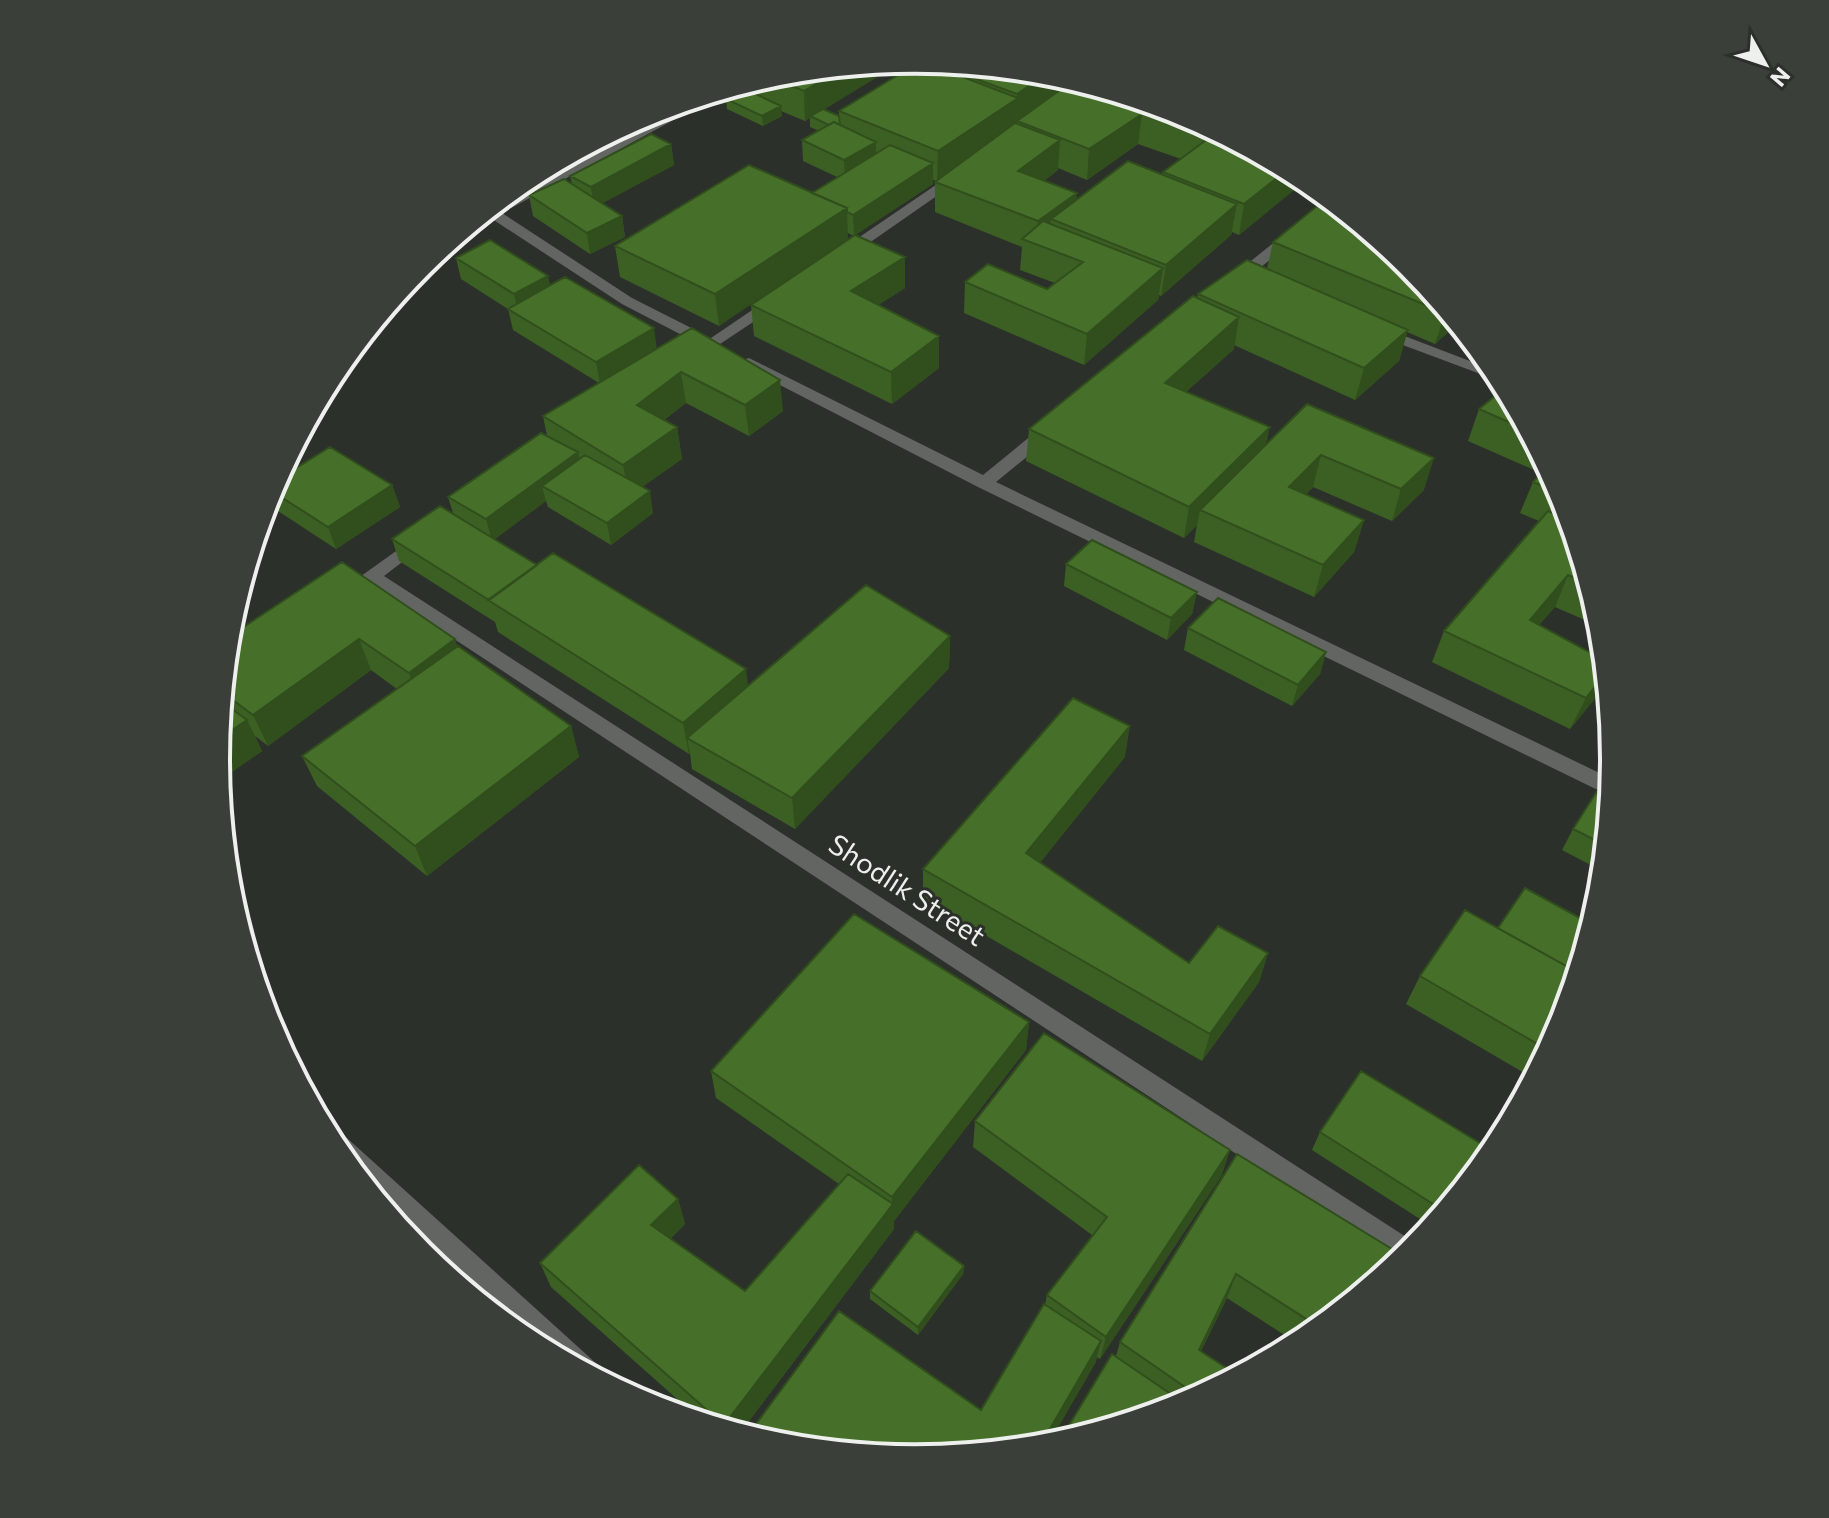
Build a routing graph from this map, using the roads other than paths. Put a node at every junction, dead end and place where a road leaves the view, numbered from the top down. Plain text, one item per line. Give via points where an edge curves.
1 (638, 133) edge
2 (970, 169) edge
3 (551, 179) edge
4 (1324, 210) edge
5 (497, 216) edge
6 (828, 265) edge
7 (1241, 282) edge
8 (789, 292) edge
9 (1370, 328) edge
10 (712, 344) junction
11 (694, 357) edge
12 (1478, 369) edge
13 (1057, 424) edge
14 (984, 483) junction
15 (435, 528) edge
16 (373, 577) junction
17 (348, 593) edge
18 (1599, 782) edge
19 (371, 1176) edge
20 (1397, 1245) edge
21 (550, 1339) edge

1 - 3 street
2 - 6 street
4 - 7 street
5 - 10 street via 627,301
8 - 10 street
9 - 12 street
10 - 11 street
10 - 14 street
13 - 14 street
14 - 18 street
15 - 16 street
16 - 17 street
16 - 20 street, Shodlik Street
19 - 21 street

